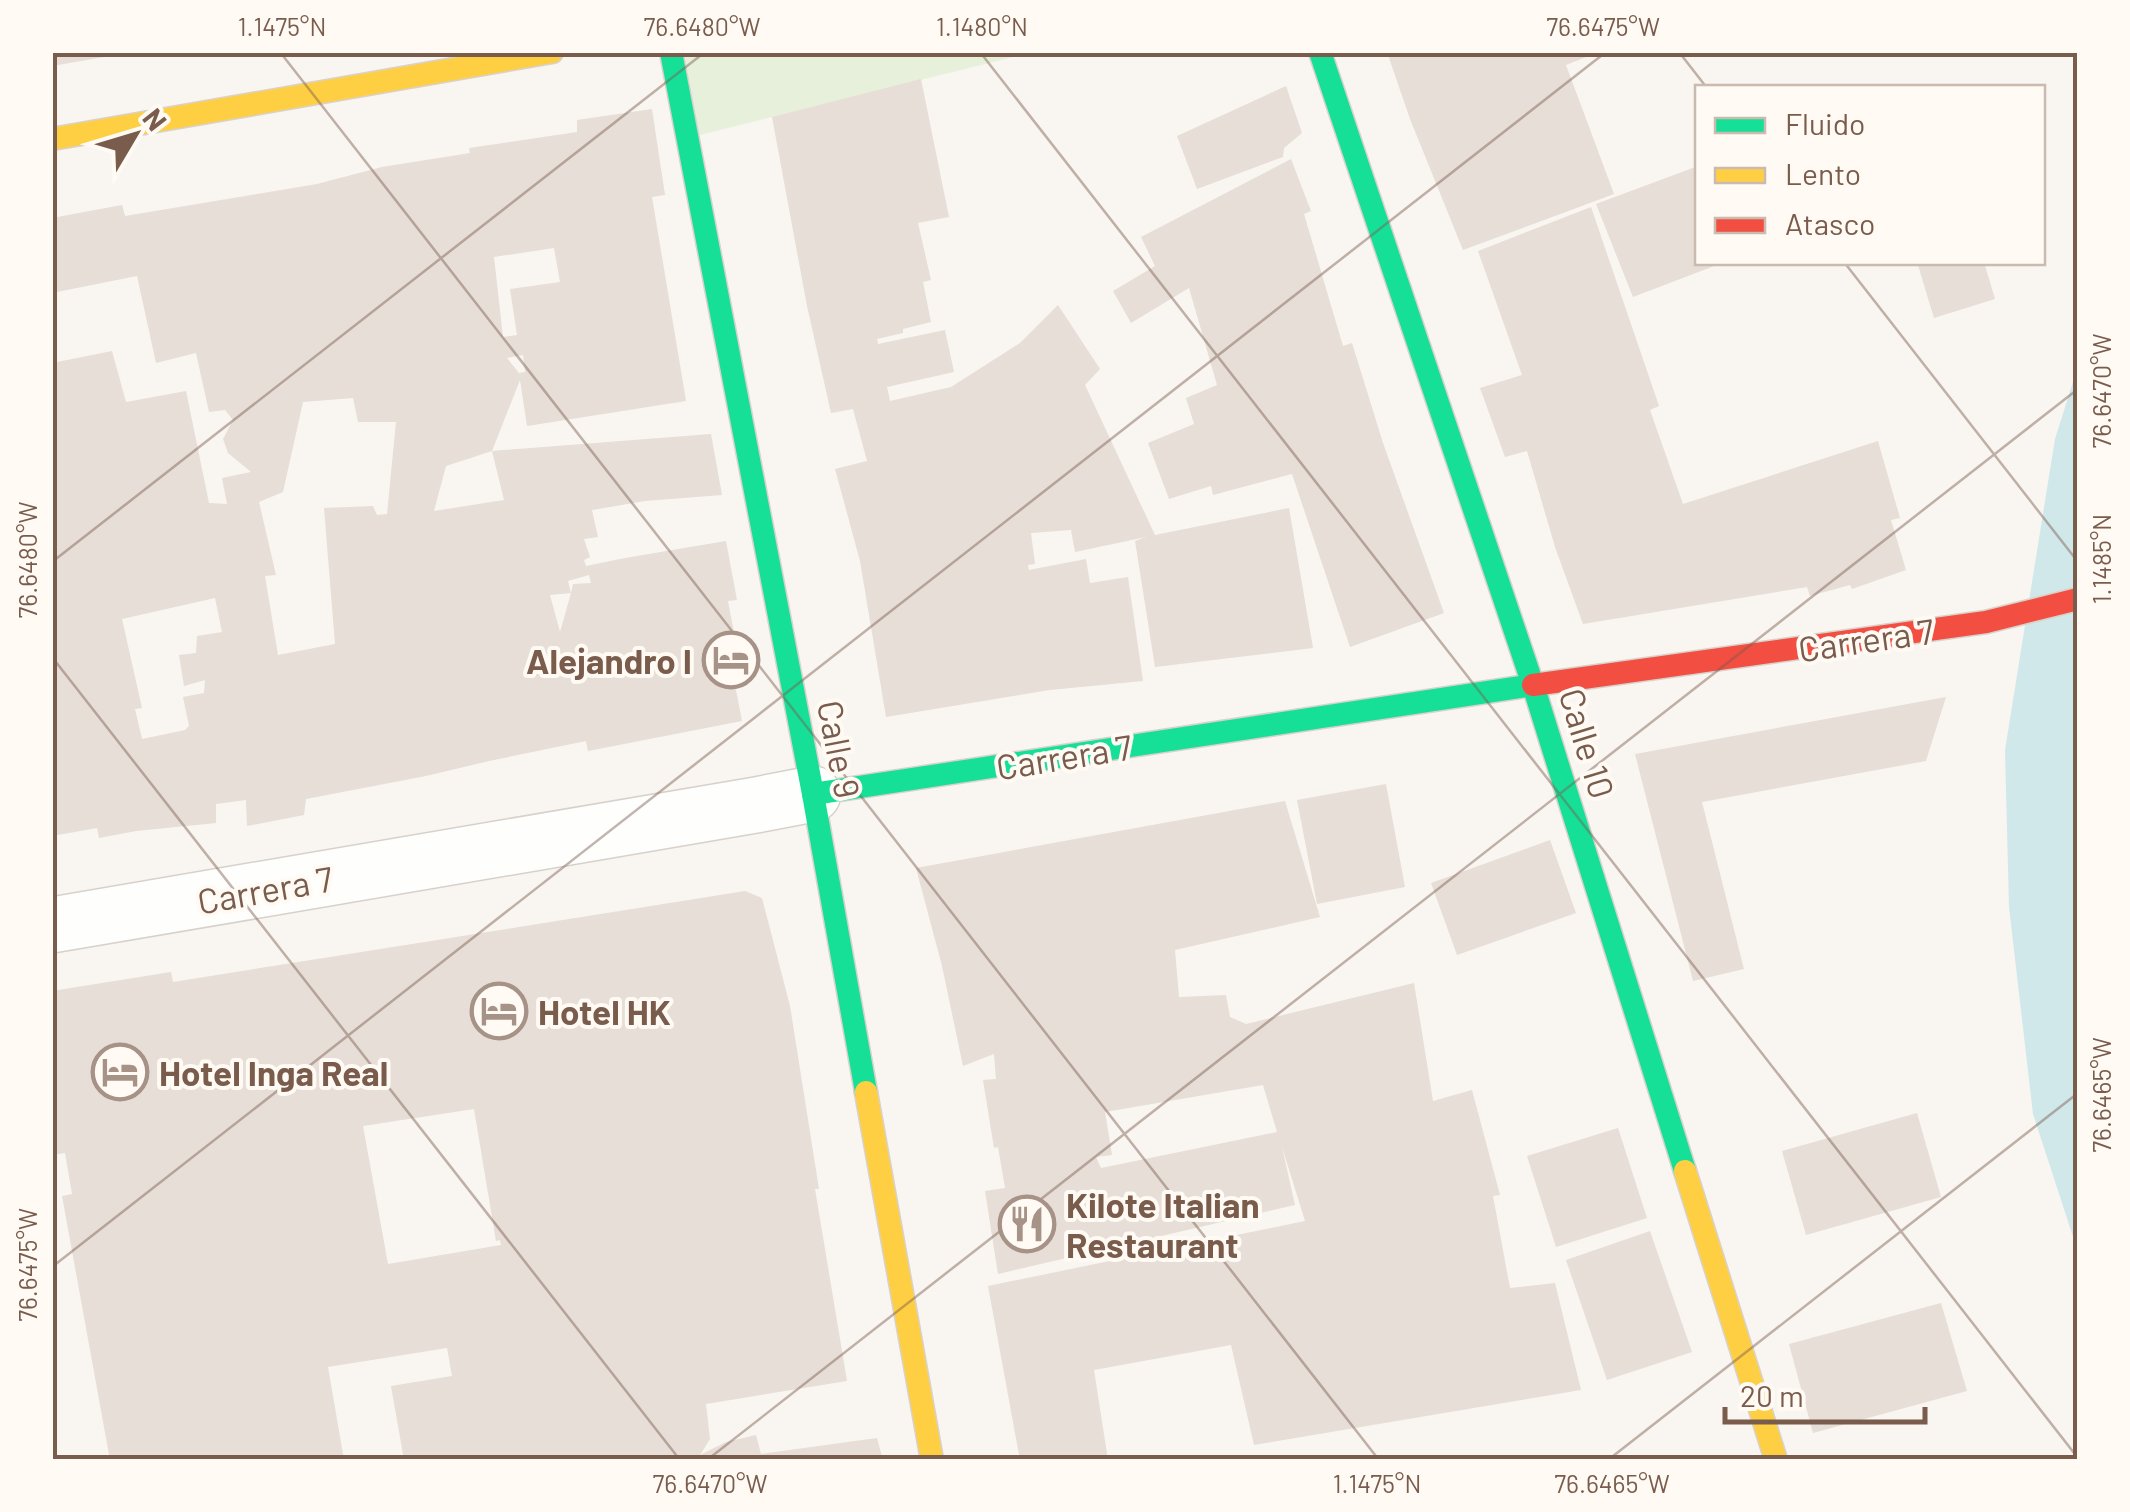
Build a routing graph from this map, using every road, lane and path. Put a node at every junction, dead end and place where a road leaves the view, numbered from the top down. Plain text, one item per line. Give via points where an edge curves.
1 (552, 52) edge
2 (671, 52) edge
3 (1320, 52) edge
4 (52, 138) edge
5 (2078, 600) edge
6 (1532, 685) junction
7 (813, 794) junction
8 (52, 925) edge
9 (932, 1460) edge
10 (1776, 1460) edge

1 - 4 main road
2 - 7 main road, Calle 9
3 - 6 main road, Calle 10
5 - 6 main road, Carrera 7 via 1986,622
6 - 7 main road, Carrera 7
6 - 10 main road, Calle 10
7 - 8 street, Carrera 7
7 - 9 main road, Calle 9

